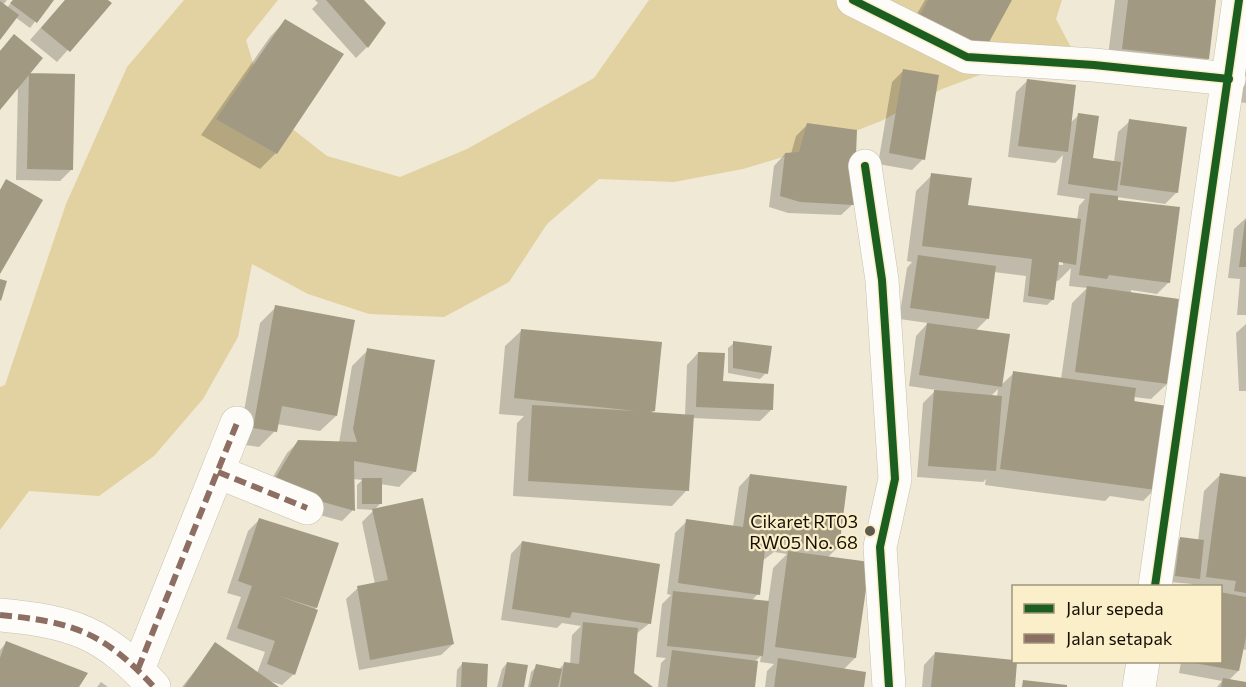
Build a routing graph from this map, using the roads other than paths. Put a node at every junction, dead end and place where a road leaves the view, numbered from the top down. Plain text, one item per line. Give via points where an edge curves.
1 (853, 0) edge
2 (1239, 0) edge
3 (1229, 79) junction
4 (866, 166) dead end
5 (237, 423) dead end
6 (218, 472) junction
7 (307, 508) dead end
8 (1155, 585) edge
9 (0, 615) edge
10 (1143, 663) edge
11 (146, 678) edge
12 (889, 687) edge
13 (1139, 687) edge

1 - 3 street via 968,57
2 - 3 street
3 - 8 street
4 - 12 street via 882,280 896,480 880,547
5 - 6 street
6 - 7 street
6 - 11 street
9 - 11 street via 74,626 116,650
10 - 13 street

